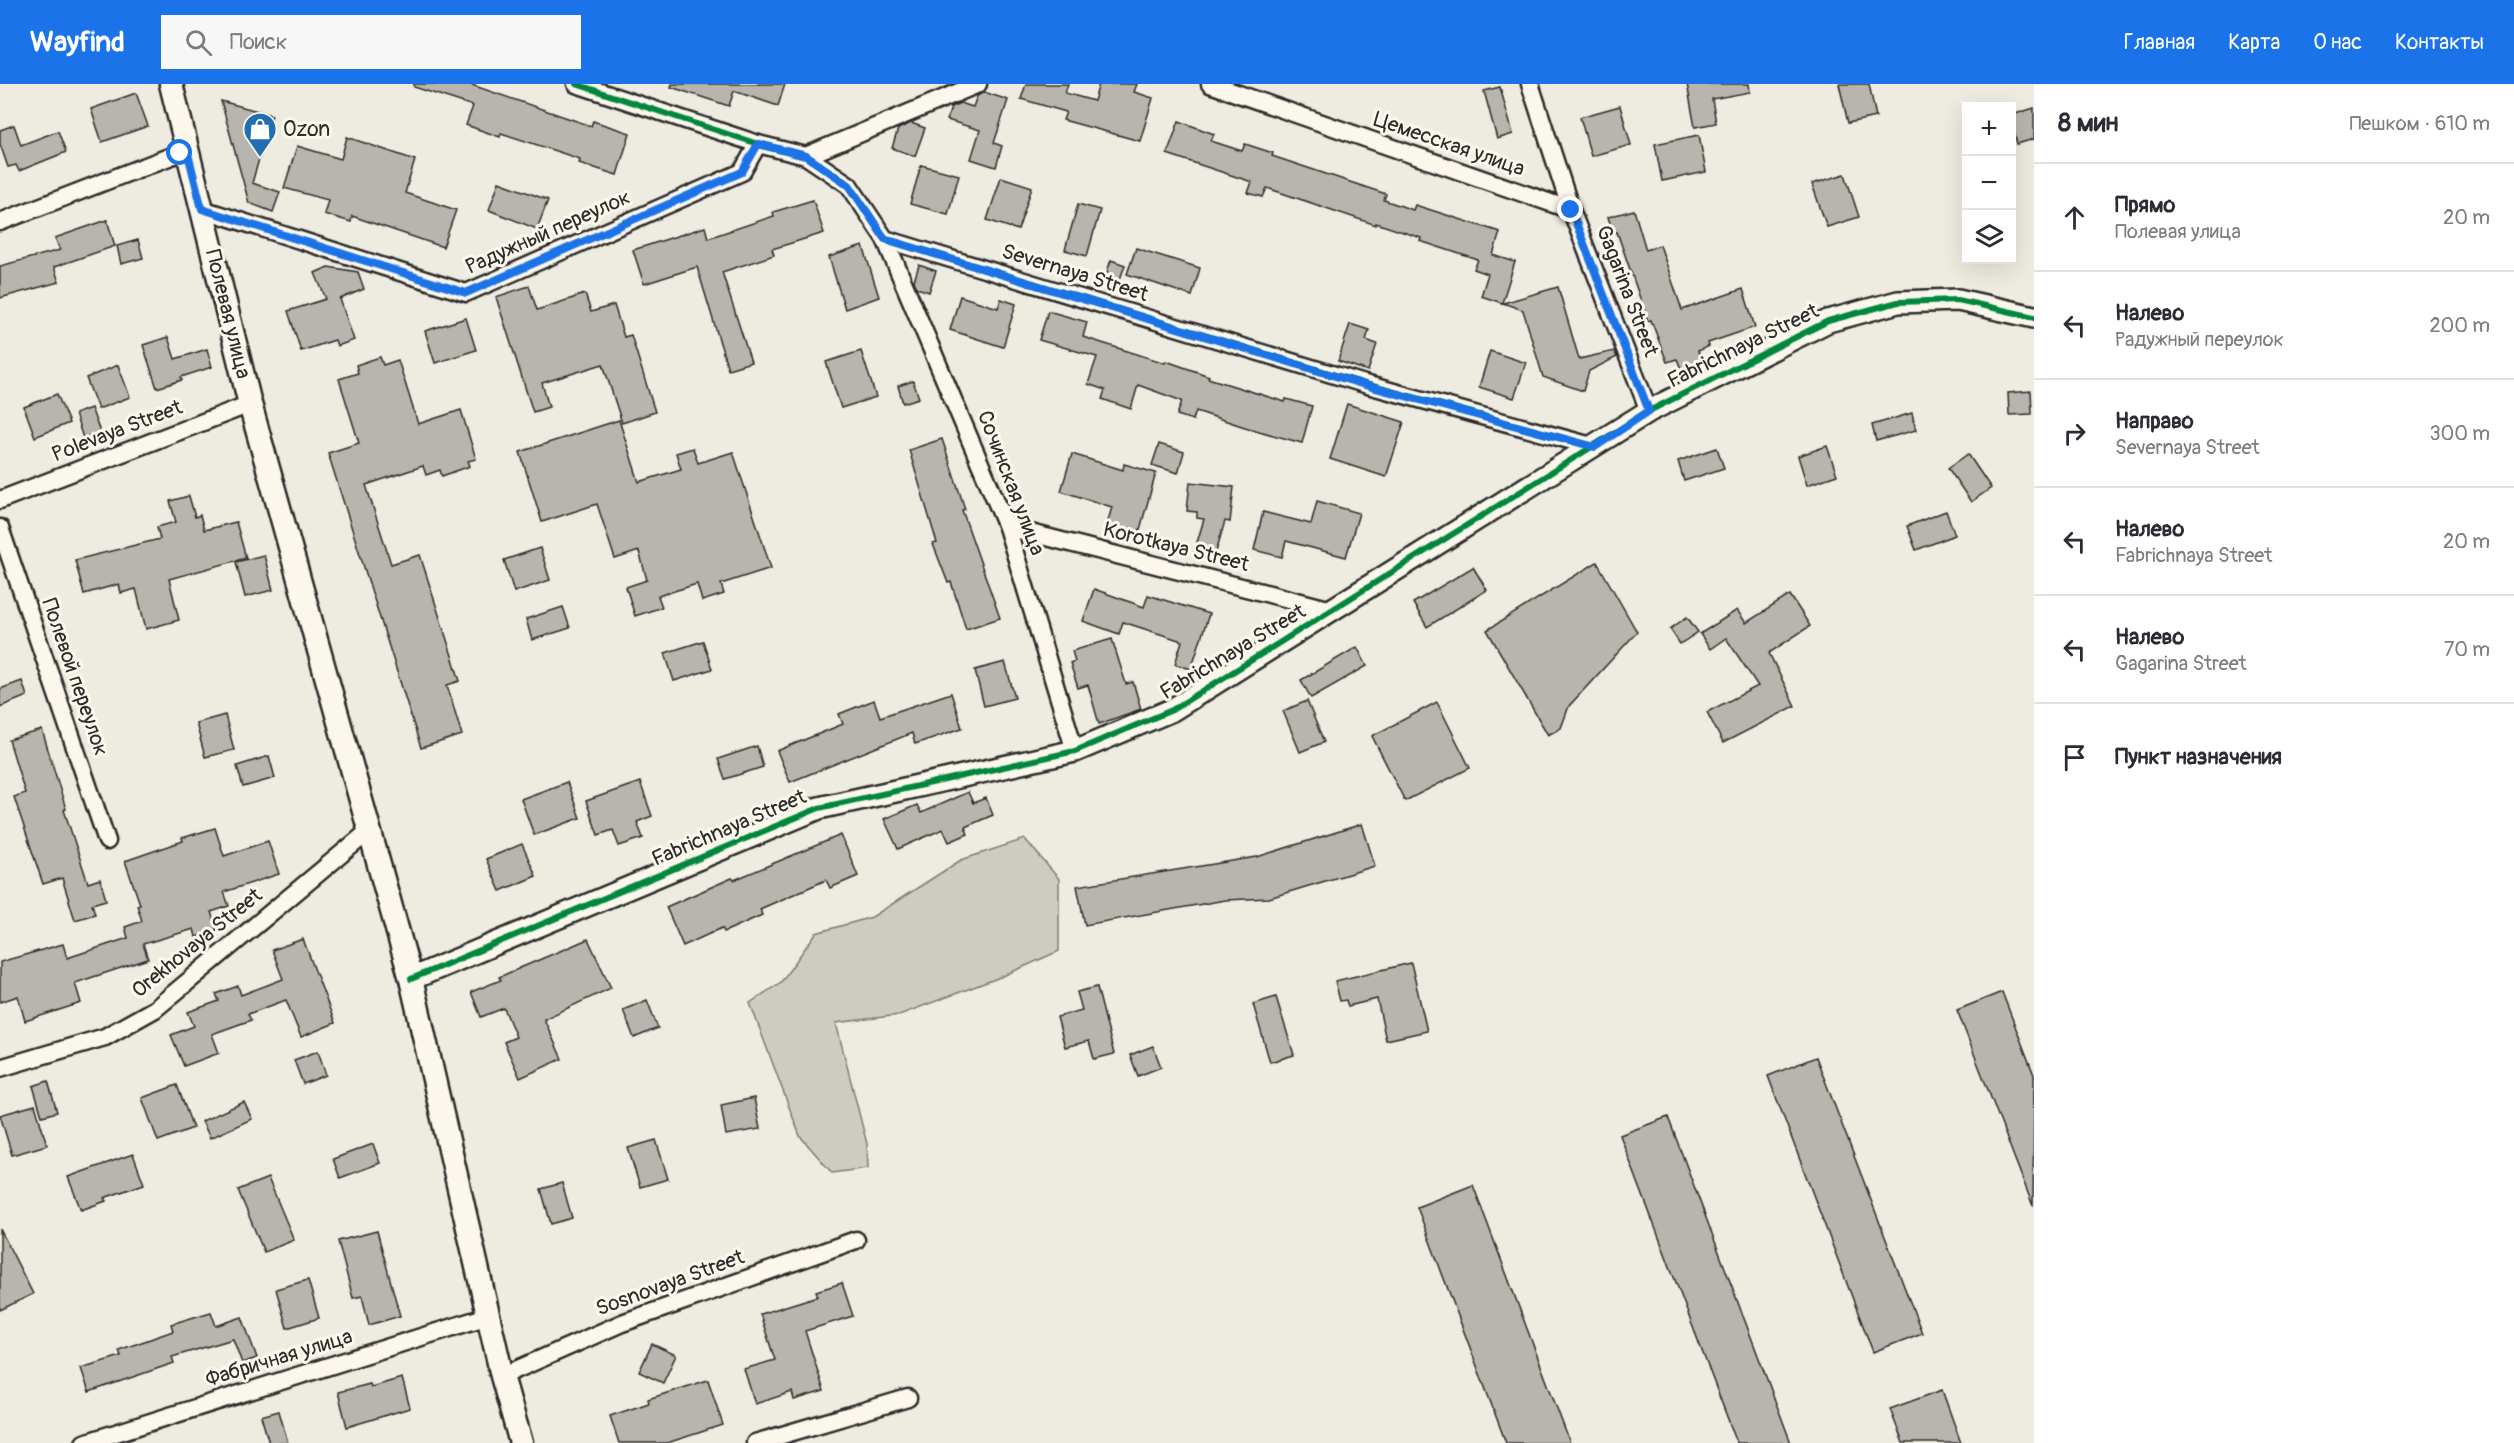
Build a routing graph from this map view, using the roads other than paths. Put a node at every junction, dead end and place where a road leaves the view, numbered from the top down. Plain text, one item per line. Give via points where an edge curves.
1 (171, 84) edge
2 (576, 84) edge
3 (978, 84) edge
4 (1210, 84) edge
5 (1530, 84) edge
6 (758, 144) junction
7 (187, 150) junction
8 (806, 156) junction
9 (202, 209) junction
10 (1571, 210) junction
11 (0, 222) edge
12 (885, 239) junction
13 (2034, 317) edge
14 (250, 404) junction
15 (1649, 411) junction
16 (1595, 447) junction
17 (0, 500) edge
18 (1007, 527) junction
19 (0, 528) edge
20 (1332, 610) junction
21 (1074, 751) junction
22 (369, 831) junction
23 (107, 841) dead end
24 (411, 979) junction
25 (0, 1068) edge
26 (856, 1240) dead end
27 (488, 1316) junction
28 (502, 1376) junction
29 (909, 1398) dead end
30 (84, 1443) edge
31 (521, 1443) edge
32 (755, 1443) edge

1 - 7 main road, Полевая улица
2 - 6 street
3 - 8 street
4 - 10 street, Цемесская улица
5 - 10 street, Gagarina Street
6 - 8 street
6 - 9 street, Радужный переулок via 742,172 466,293
7 - 9 main road, Полевая улица
7 - 11 street
8 - 12 street via 849,185
9 - 14 main road, Полевая улица
10 - 15 street, Gagarina Street
12 - 16 street, Severnaya Street via 1368,386
12 - 18 street, Сочинская улица
13 - 15 street, Fabrichnaya Street via 1958,300 1898,302 1828,321
14 - 17 street, Polevaya Street
14 - 22 main road, Полевая улица
15 - 16 street, Fabrichnaya Street
16 - 20 street, Fabrichnaya Street
18 - 20 street, Korotkaya Street
18 - 21 street, Сочинская улица
19 - 23 street, Полевой переулок
20 - 21 street, Fabrichnaya Street via 1172,710
21 - 24 street, Fabrichnaya Street via 819,808
22 - 24 main road, Полевая улица
22 - 25 street, Orekhovaya Street via 155,1009 105,1037
24 - 27 main road, Полевая улица
26 - 28 street, Sosnovaya Street via 622,1323
27 - 28 main road, Полевая улица
27 - 30 street, Фабричная улица
28 - 31 main road, Полевая улица
29 - 32 street

